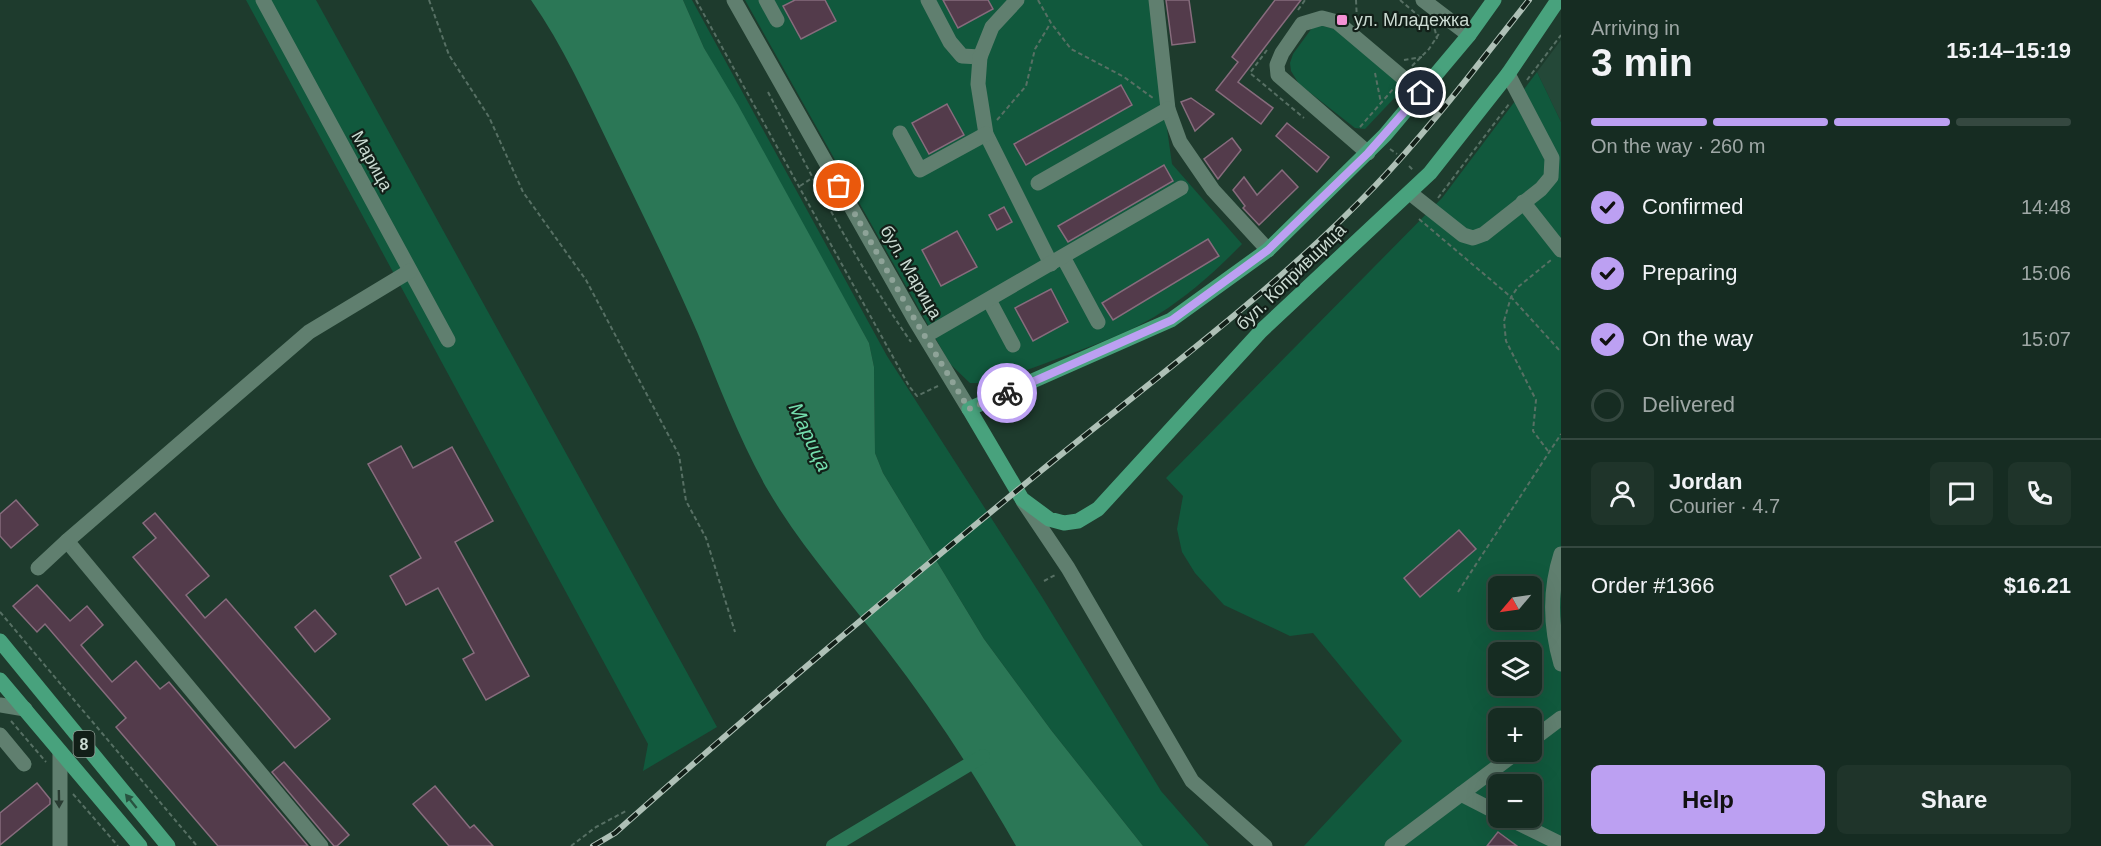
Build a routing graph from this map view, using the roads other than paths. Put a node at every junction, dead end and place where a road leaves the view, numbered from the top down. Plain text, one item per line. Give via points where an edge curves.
1 (263, 0) edge
2 (734, 0) edge
3 (766, 0) edge
4 (928, 0) edge
5 (1017, 0) edge
6 (1156, 0) edge
7 (1423, 0) edge
8 (1494, 0) edge
9 (1558, 0) edge
10 (777, 20) dead end
11 (1469, 35) junction
12 (980, 57) junction
13 (1508, 74) junction
14 (1421, 93) junction
15 (1168, 109) junction
16 (900, 133) dead end
17 (986, 134) junction
18 (1368, 153) junction
19 (1038, 183) dead end
20 (1181, 188) dead end
21 (1410, 193) junction
22 (1524, 202) junction
23 (1268, 250) junction
24 (1557, 254) edge
25 (1057, 260) junction
26 (410, 271) junction
27 (989, 300) junction
28 (1098, 322) dead end
29 (925, 336) junction
30 (448, 340) dead end
31 (1013, 345) dead end
32 (969, 409) junction
33 (1022, 499) junction
34 (67, 541) junction
35 (1561, 554) edge
36 (38, 568) dead end
37 (0, 641) edge
38 (1561, 664) edge
39 (0, 680) edge
40 (0, 705) edge
41 (25, 710) junction
42 (1561, 718) edge
43 (1542, 732) edge
44 (0, 735) edge
45 (60, 752) junction
46 (1504, 762) edge
47 (24, 764) dead end
48 (1461, 794) junction
49 (1488, 808) edge
50 (1528, 828) edge
51 (1561, 844) edge
52 (60, 846) edge
53 (140, 846) edge
54 (168, 846) edge
55 (321, 846) edge
56 (1265, 846) edge
57 (1392, 846) edge

1 - 26 street, Марица
2 - 29 street, бул. Марица
3 - 10 street
4 - 12 street via 962,56
5 - 12 street via 992,27
6 - 15 street
7 - 11 street
8 - 11 main road, бул. Копривщица
9 - 13 main road, бул. Копривщица
11 - 14 main road, бул. Копривщица
12 - 17 street via 978,84
13 - 21 main road, бул. Копривщица
13 - 22 street via 1552,158 1551,177
14 - 18 main road, бул. Копривщица
14 - 18 street via 1337,22 1322,18 1302,24 1282,53 1278,75
15 - 19 street
15 - 23 street via 1180,142 1213,190
16 - 17 street via 920,170
17 - 25 street
18 - 23 main road, бул. Копривщица
20 - 25 street
21 - 22 street via 1463,235 1473,238 1484,234
21 - 33 main road, бул. Копривщица via 1262,331 1098,509 1064,524 1049,519
22 - 24 street
23 - 32 main road, бул. Копривщица via 1172,320
25 - 27 street
25 - 28 street
26 - 30 street, Марица
26 - 34 street via 309,332
27 - 29 street
27 - 31 street
29 - 32 street, бул. Марица
32 - 33 main road, бул. Марица
33 - 56 street via 1068,568 1192,781
34 - 36 street
34 - 55 street
35 - 38 street via 1552,591 1552,620
54 -> 37 main road, 8
39 - 41 main road, 8
40 - 41 street
41 - 45 main road, 8
42 - 43 street
44 - 47 street
45 -> 52 street
45 - 53 main road, 8
46 - 48 street
48 - 49 street
48 - 57 street
50 - 51 street

